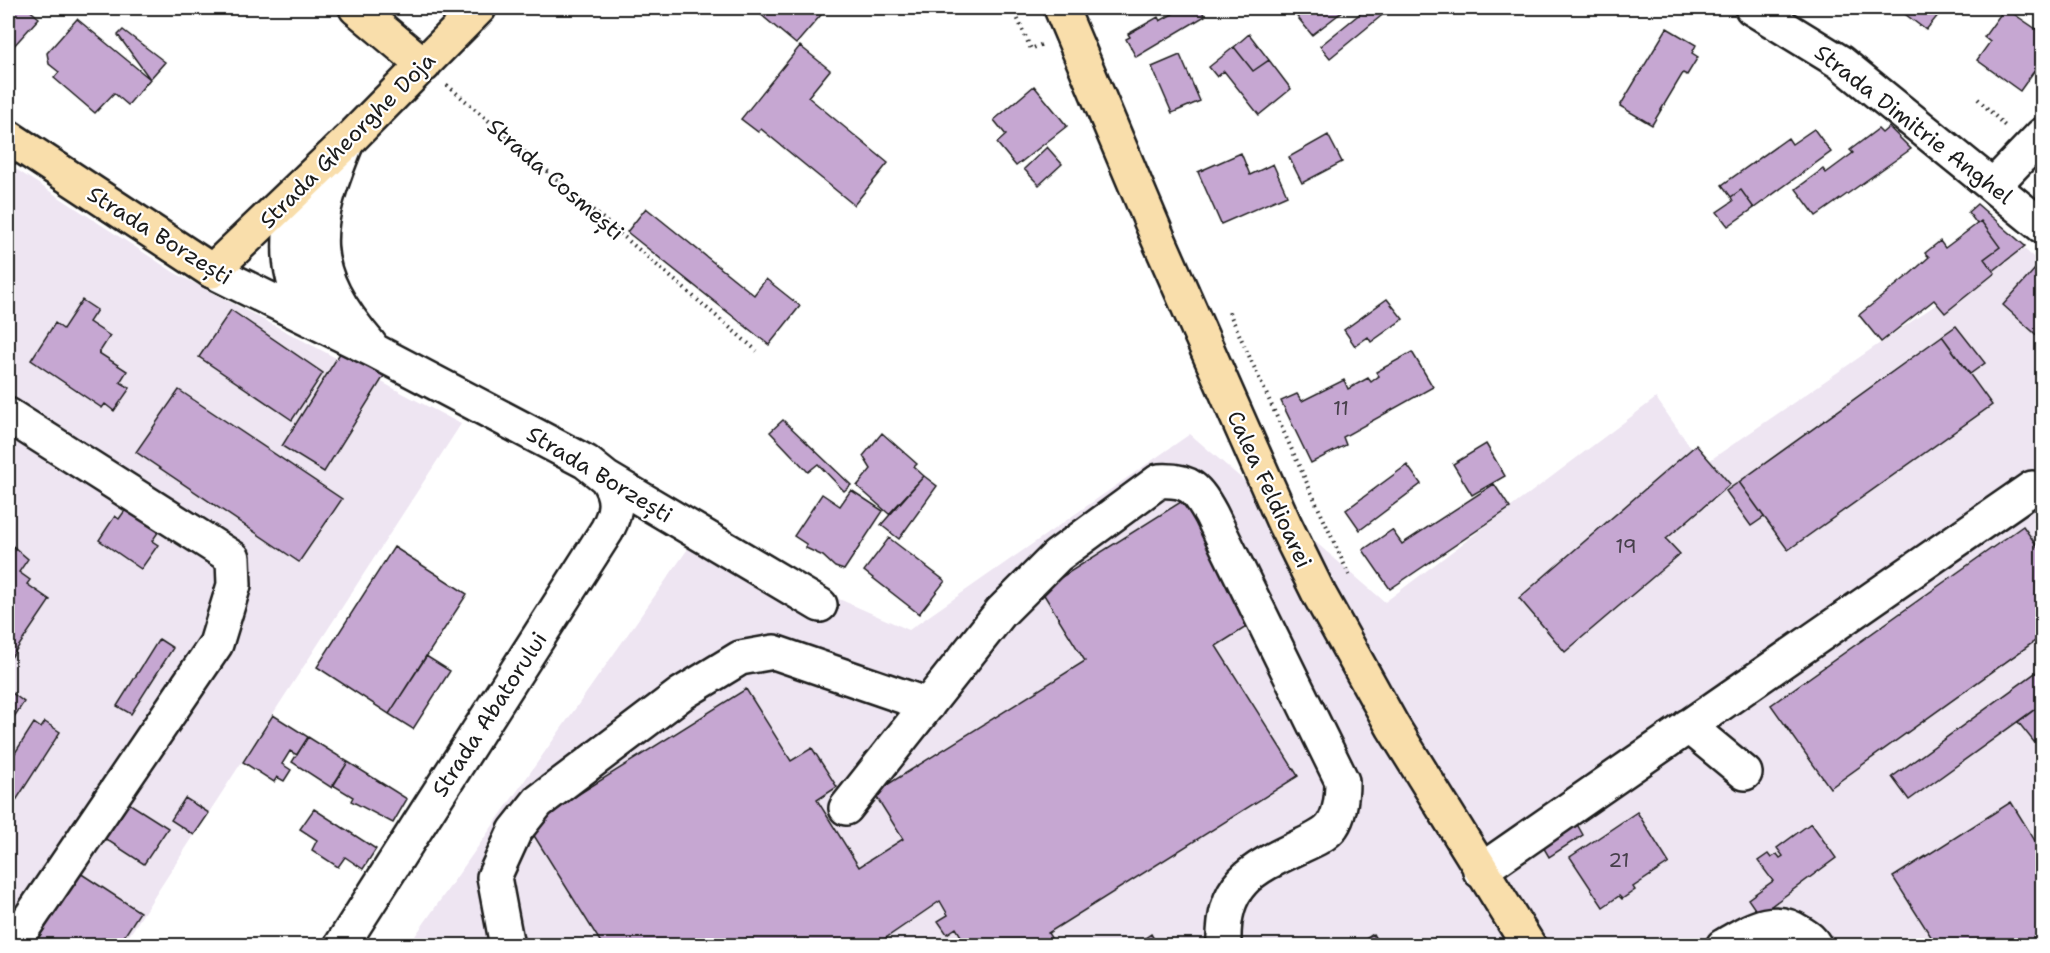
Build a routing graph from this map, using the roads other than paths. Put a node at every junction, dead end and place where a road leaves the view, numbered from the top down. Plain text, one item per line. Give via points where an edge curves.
1 (356, 8) edge
2 (479, 8) edge
3 (1752, 8) edge
4 (1066, 20) edge
5 (424, 65) junction
6 (2043, 135) edge
7 (8, 137) edge
8 (347, 142) junction
9 (1994, 185) junction
10 (295, 193) junction
11 (2043, 226) edge
12 (212, 271) junction
13 (319, 324) junction
14 (375, 351) junction
15 (8, 414) edge
16 (606, 478) junction
17 (2032, 488) dead end
18 (820, 605) dead end
19 (928, 705) junction
20 (1688, 726) junction
21 (1745, 773) dead end
22 (846, 808) dead end
23 (1480, 871) junction
24 (11, 945) edge
25 (341, 945) edge
26 (507, 945) edge
27 (1224, 945) edge
28 (1529, 945) edge
29 (1724, 945) edge
30 (1815, 945) edge

1 - 5 main road
2 - 5 main road, Strada Gheorghe Doja
3 - 9 street, Strada Dimitrie Anghel via 1840,63
4 - 23 main road, Calea Feldioarei via 1158,238 1309,574 1393,727
5 - 8 main road, Strada Gheorghe Doja
6 - 9 street
7 - 12 main road, Strada Borzești
8 - 10 main road, Strada Gheorghe Doja
8 - 14 street, Strada Borzești via 325,203 322,263 333,294
9 - 11 street, Strada Dimitrie Anghel
10 - 12 main road, Strada Gheorghe Doja
10 - 13 street, Strada Borzești via 291,276 304,308
12 - 13 street, Strada Borzești
13 - 14 street, Strada Borzești
14 - 16 street, Strada Borzești via 586,462
15 - 24 street via 233,558 234,585 216,644
16 - 18 street, Strada Borzești
16 - 25 street, Strada Abatorului via 616,501 607,530
17 - 20 street
19 - 22 street
19 - 26 street via 774,652 740,658 681,693 538,802 515,831 494,877
19 - 27 street via 1001,612 1057,556 1159,481 1179,480 1198,491 1342,781 1342,799 1332,826 1317,838 1263,864 1239,882 1223,921
20 - 21 street
20 - 23 street
23 - 28 main road, Calea Feldioarei
29 - 30 street via 1764,924 1789,924

